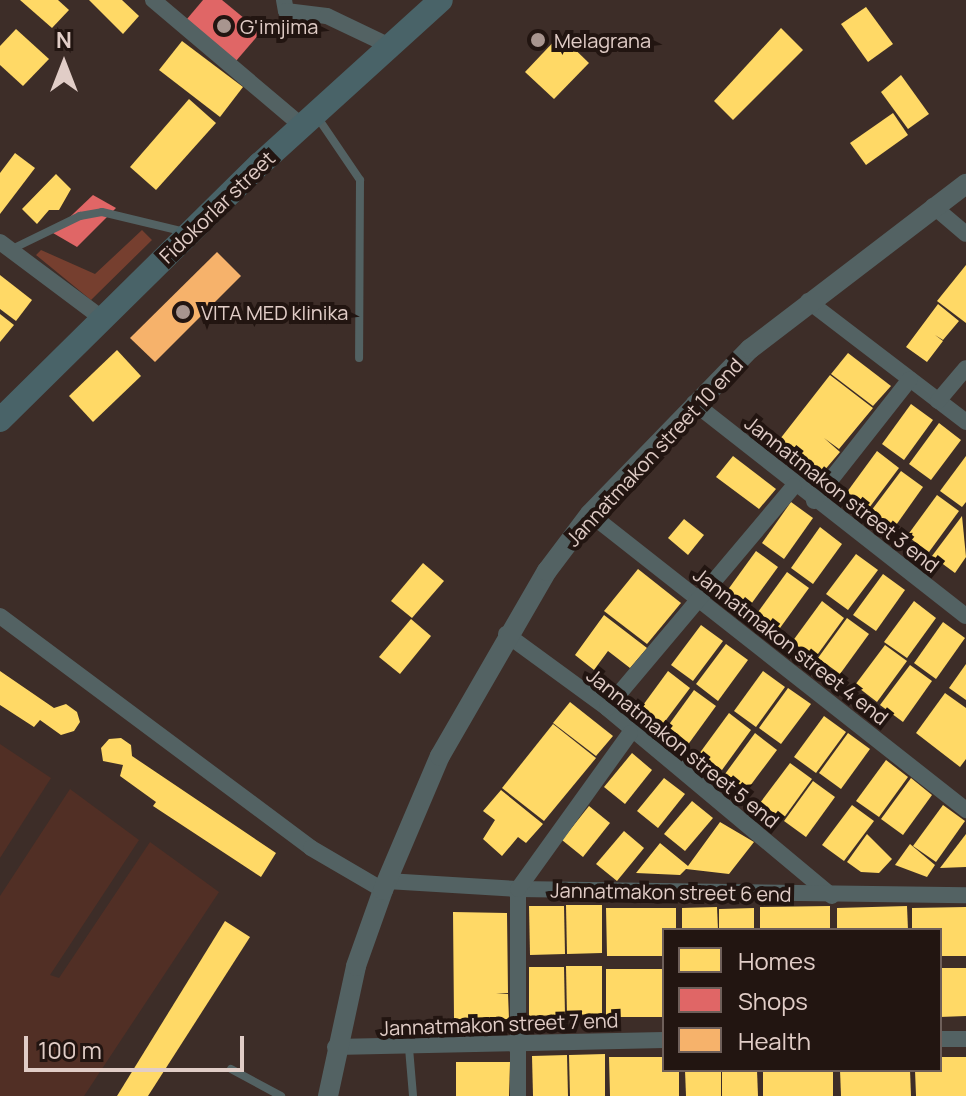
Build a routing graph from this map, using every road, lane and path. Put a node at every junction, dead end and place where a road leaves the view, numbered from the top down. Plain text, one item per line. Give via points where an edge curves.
1 (153, 0) edge
2 (284, 0) edge
3 (441, 0) edge
4 (390, 46) junction
5 (308, 120) junction
6 (966, 184) edge
7 (933, 206) junction
8 (190, 233) junction
9 (966, 234) edge
10 (5, 246) edge
11 (808, 301) junction
12 (103, 319) junction
13 (359, 358) dead end
14 (966, 368) edge
15 (910, 379) junction
16 (938, 401) junction
17 (694, 403) junction
18 (0, 420) edge
19 (966, 422) edge
20 (794, 486) junction
21 (814, 501) junction
22 (590, 514) junction
23 (700, 599) junction
24 (0, 616) edge
25 (966, 616) edge
26 (506, 634) junction
27 (607, 708) junction
28 (630, 733) junction
29 (966, 810) edge
30 (385, 885) junction
31 (518, 889) junction
32 (966, 895) edge
33 (832, 896) junction
34 (942, 1039) edge
35 (966, 1039) edge
36 (517, 1040) junction
37 (662, 1040) edge
38 (335, 1047) junction
39 (409, 1048) junction
40 (231, 1069) dead end
41 (281, 1096) edge
42 (328, 1096) edge
43 (413, 1096) edge
44 (518, 1096) edge

1 - 5 street
2 - 4 street via 286,11 327,16
3 - 4 main road, Fidokorlar street
4 - 5 main road, Fidokorlar street
5 - 8 main road, Fidokorlar street
5 - 13 lane via 360,180
6 - 7 street, Jannatmakon street 10 end
7 - 9 street
7 - 11 street, Jannatmakon street 10 end
8 - 10 lane via 102,212
8 - 12 main road, Fidokorlar street
10 - 12 street
11 - 15 street
11 - 17 street, Jannatmakon street 10 end
12 - 18 main road, Fidokorlar street
14 - 16 street
15 - 16 street
15 - 21 street
16 - 19 street
17 - 20 street, Jannatmakon street 3 end
17 - 22 street, Jannatmakon street 10 end
20 - 21 street, Jannatmakon street 3 end
20 - 23 street
21 - 25 street, Jannatmakon street 3 end
22 - 23 street, Jannatmakon street 4 end
22 - 26 street, Jannatmakon street 10 end
23 - 27 street
23 - 29 street, Jannatmakon street 4 end
24 - 30 street via 311,848
26 - 27 street, Jannatmakon street 5 end
26 - 30 street, Jannatmakon street 10 end via 440,756
27 - 28 street, Jannatmakon street 5 end
28 - 31 street
28 - 33 street, Jannatmakon street 5 end
30 - 31 street, Jannatmakon street 6 end
30 - 38 street, Jannatmakon street 10 end
31 - 33 street, Jannatmakon street 6 end
31 - 36 street
32 - 33 street, Jannatmakon street 6 end
34 - 35 street
36 - 37 street, Jannatmakon street 7 end
36 - 39 street, Jannatmakon street 7 end
36 - 44 street
38 - 39 street, Jannatmakon street 7 end
38 - 42 street, Jannatmakon street 10 end
39 - 43 lane
40 - 41 lane

